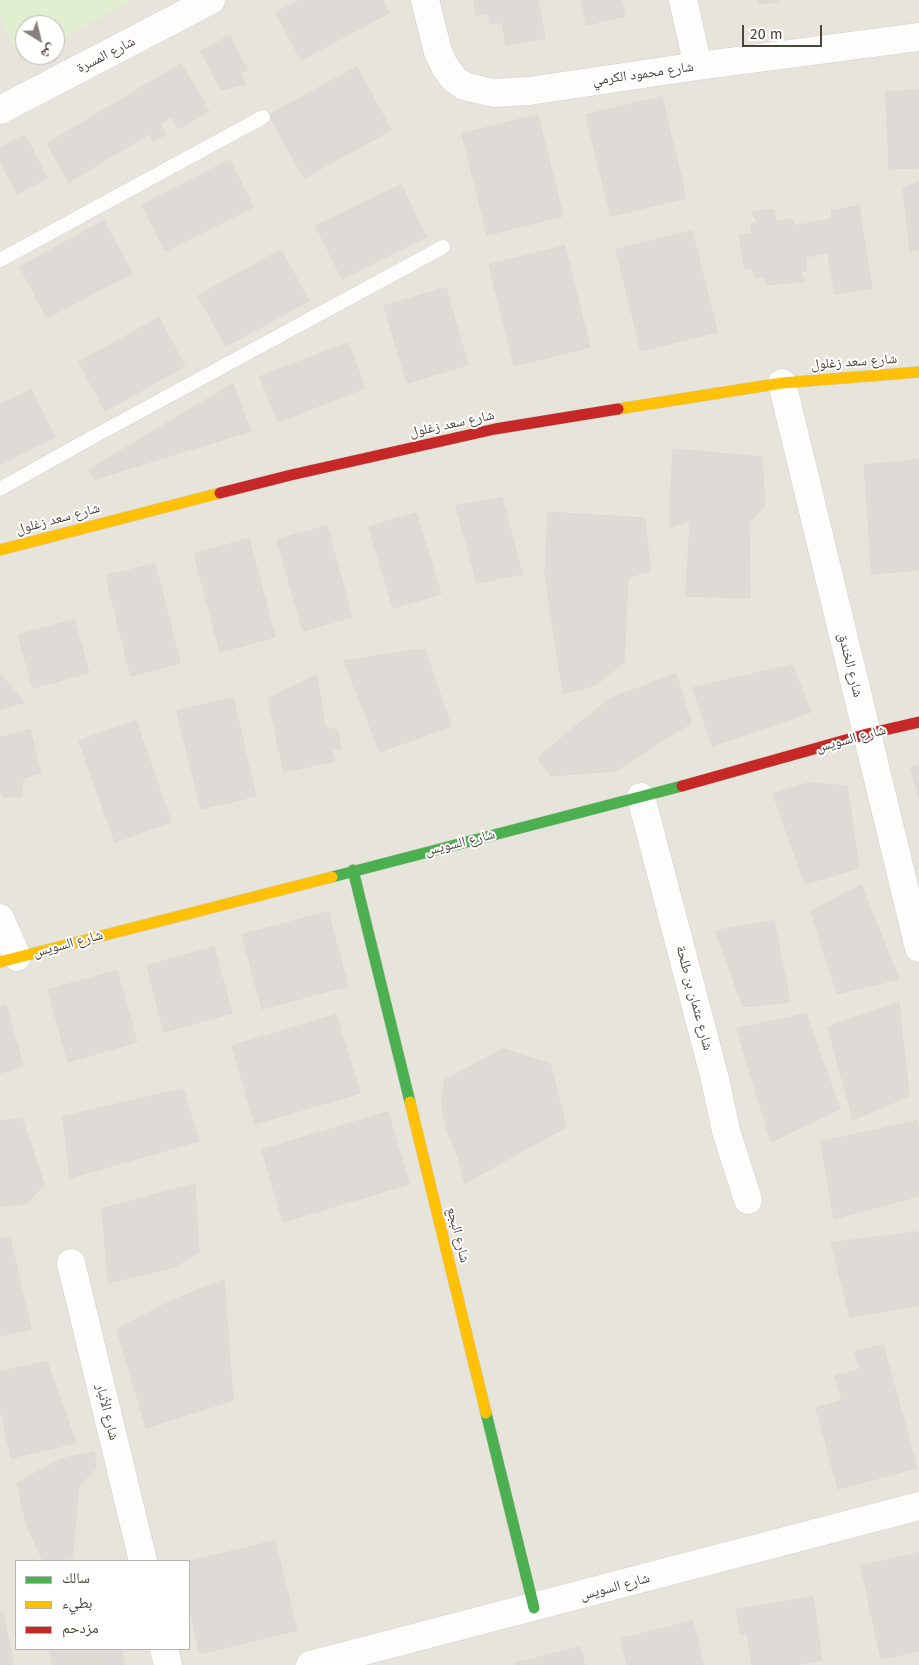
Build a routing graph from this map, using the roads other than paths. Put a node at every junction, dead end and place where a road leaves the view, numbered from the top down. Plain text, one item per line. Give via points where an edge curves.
1 (211, 0) edge
2 (425, 0) edge
3 (683, 0) edge
4 (919, 37) edge
5 (698, 66) junction
6 (0, 110) edge
7 (263, 117) dead end
8 (443, 247) dead end
9 (0, 260) edge
10 (919, 372) edge
11 (782, 383) junction
12 (0, 489) edge
13 (2, 547) edge
14 (919, 722) edge
15 (867, 734) junction
16 (641, 797) junction
17 (353, 870) junction
18 (0, 918) edge
19 (919, 948) edge
20 (8, 960) edge
21 (748, 1200) dead end
22 (71, 1263) dead end
23 (919, 1506) edge
24 (143, 1560) edge
25 (534, 1608) junction
26 (164, 1650) edge
27 (168, 1665) edge
28 (310, 1665) edge

1 - 6 street, شارع المسرة
2 - 5 street, شارع محمود الكرمي via 444,66 464,86 479,90 493,93 529,91
3 - 5 street
4 - 5 street, شارع محمود الكرمي
7 - 9 lane
8 - 12 lane
10 - 11 street, شارع سعد زغلول
11 - 13 street, شارع سعد زغلول via 494,429 291,475
11 - 15 street, شارع الخندق
14 - 15 street, شارع السويس
15 - 16 street, شارع السويس
15 - 19 street, شارع الخندق
16 - 17 street, شارع السويس
16 - 21 street, شارع عثمان بن طلحة via 726,1131
17 - 20 street, شارع السويس
17 - 25 street, شارع البجع
18 - 20 street
22 - 24 street, شارع الأنبار
23 - 25 street, شارع السويس
25 - 28 street, شارع السويس
26 - 27 street

